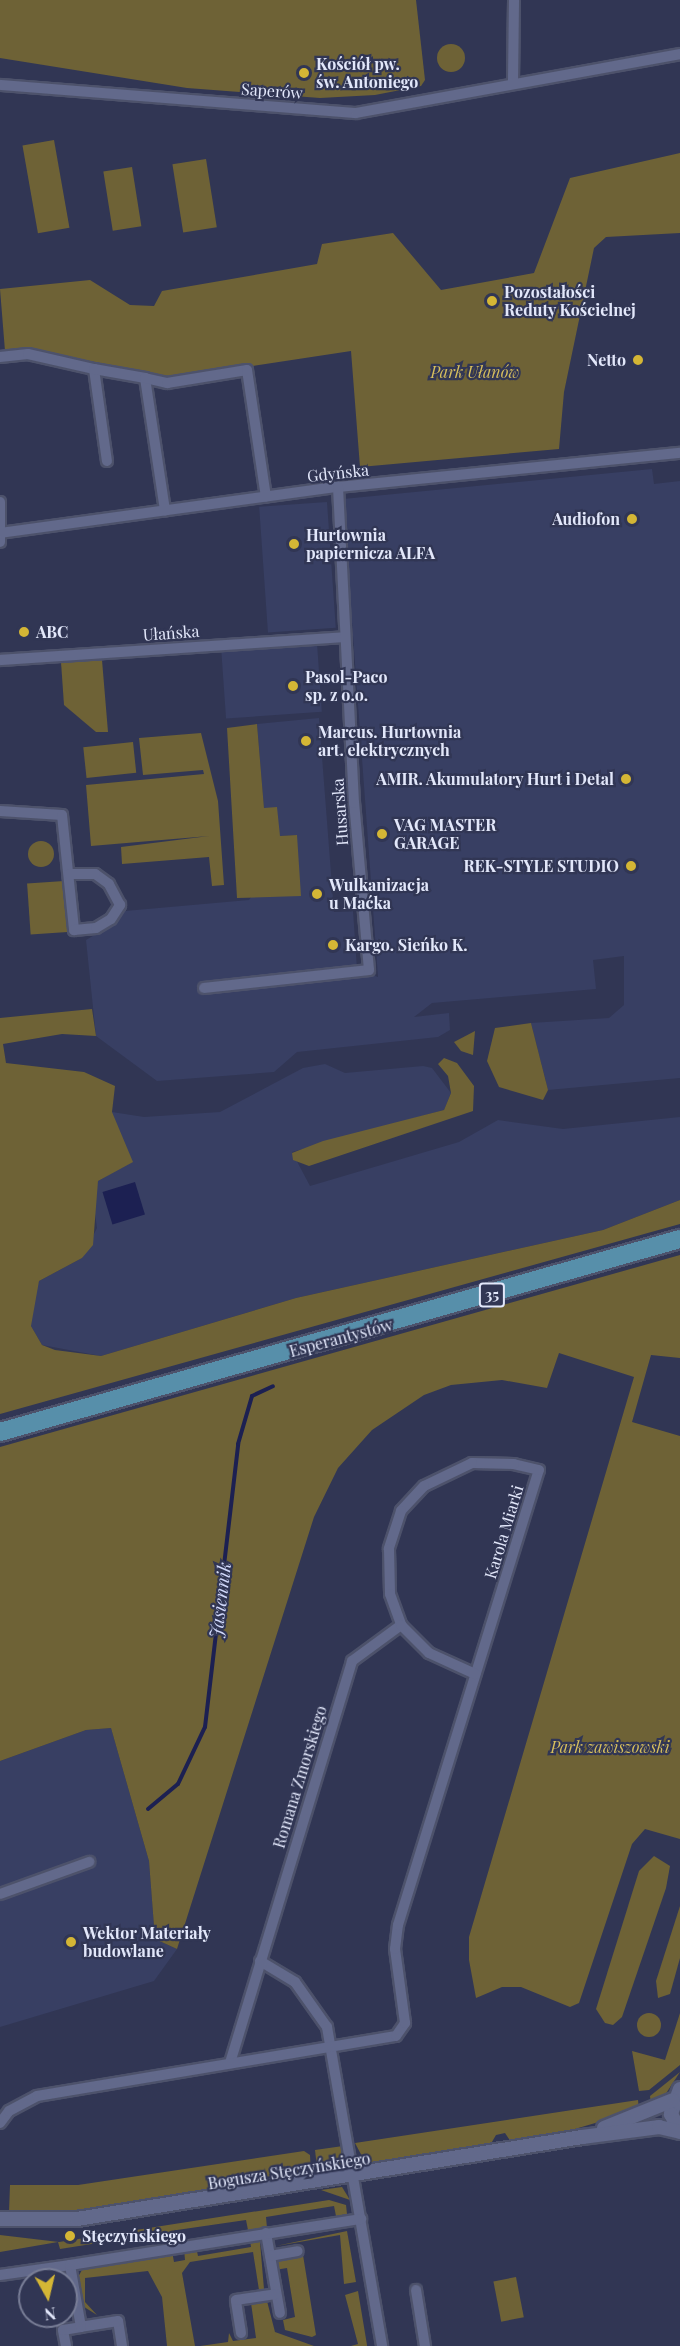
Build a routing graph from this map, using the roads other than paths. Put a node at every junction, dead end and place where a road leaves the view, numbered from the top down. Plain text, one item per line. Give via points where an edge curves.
1 (514, 0) edge
2 (680, 54) edge
3 (513, 82) junction
4 (0, 85) edge
5 (0, 357) edge
6 (94, 369) junction
7 (145, 378) junction
8 (680, 453) edge
9 (107, 461) dead end
10 (338, 487) junction
11 (266, 497) junction
12 (0, 502) edge
13 (165, 511) junction
14 (0, 536) edge
15 (343, 637) junction
16 (0, 660) edge
17 (0, 811) edge
18 (69, 874) junction
19 (204, 988) dead end
20 (680, 1239) edge
21 (0, 1432) edge
22 (400, 1625) junction
23 (475, 1674) junction
24 (89, 1862) dead end
25 (0, 1894) edge
26 (260, 1961) junction
27 (332, 2046) junction
28 (230, 2063) junction
29 (676, 2094) edge
30 (0, 2122) edge
31 (680, 2132) edge
32 (582, 2137) junction
33 (354, 2178) junction
34 (0, 2218) edge
35 (361, 2219) junction
36 (266, 2233) junction
37 (298, 2251) dead end
38 (270, 2256) junction
39 (70, 2265) junction
40 (0, 2275) edge
41 (416, 2290) dead end
42 (276, 2294) junction
43 (280, 2313) dead end
44 (81, 2327) junction
45 (241, 2333) dead end
46 (66, 2346) edge
47 (122, 2346) edge
48 (382, 2346) edge
49 (425, 2346) edge

1 - 3 street
2 - 3 street, Saperów
3 - 4 street, Saperów via 356,113
5 - 6 street via 28,354
6 - 7 street
6 - 9 street
7 - 11 street via 167,383 247,370
7 - 13 street
8 - 10 street, Gdyńska
10 - 11 street, Gdyńska
10 - 15 street, Husarska
11 - 13 street, Gdyńska
12 - 14 street
13 - 14 street, Gdyńska
15 - 16 street, Ułańska
15 - 19 street, Husarska via 369,970
17 - 18 street via 62,815
18 - 18 street via 74,930 96,928 111,919 120,905 109,884 95,873
20 - 21 main road, Esperantystów / 35
22 - 23 street via 429,1653
22 - 23 street, Karola Miarki via 387,1569 401,1512 424,1486 472,1463 538,1470
22 - 26 street, Romana Zmorskiego via 352,1661
23 - 27 street, Karola Miarki via 398,1925 395,1949 405,2023 396,2036
24 - 25 street
26 - 27 street via 295,1982 321,2011
26 - 28 street, Romana Zmorskiego
27 - 28 street
27 - 33 street
28 - 30 street via 37,2096 9,2111
29 - 31 street via 672,2119
29 - 32 street, Bogusza Stęczyńskiego
31 - 32 street, Bogusza Stęczyńskiego via 658,2127
32 - 33 street, Bogusza Stęczyńskiego
33 - 34 street, Bogusza Stęczyńskiego via 77,2220
33 - 35 street
35 - 36 street
35 - 48 street
36 - 38 street
36 - 39 street
37 - 38 street
38 - 42 street
39 - 40 street
39 - 44 street
41 - 49 street
42 - 43 street
42 - 45 street via 236,2300
44 - 46 street via 63,2330
44 - 47 street via 118,2321

